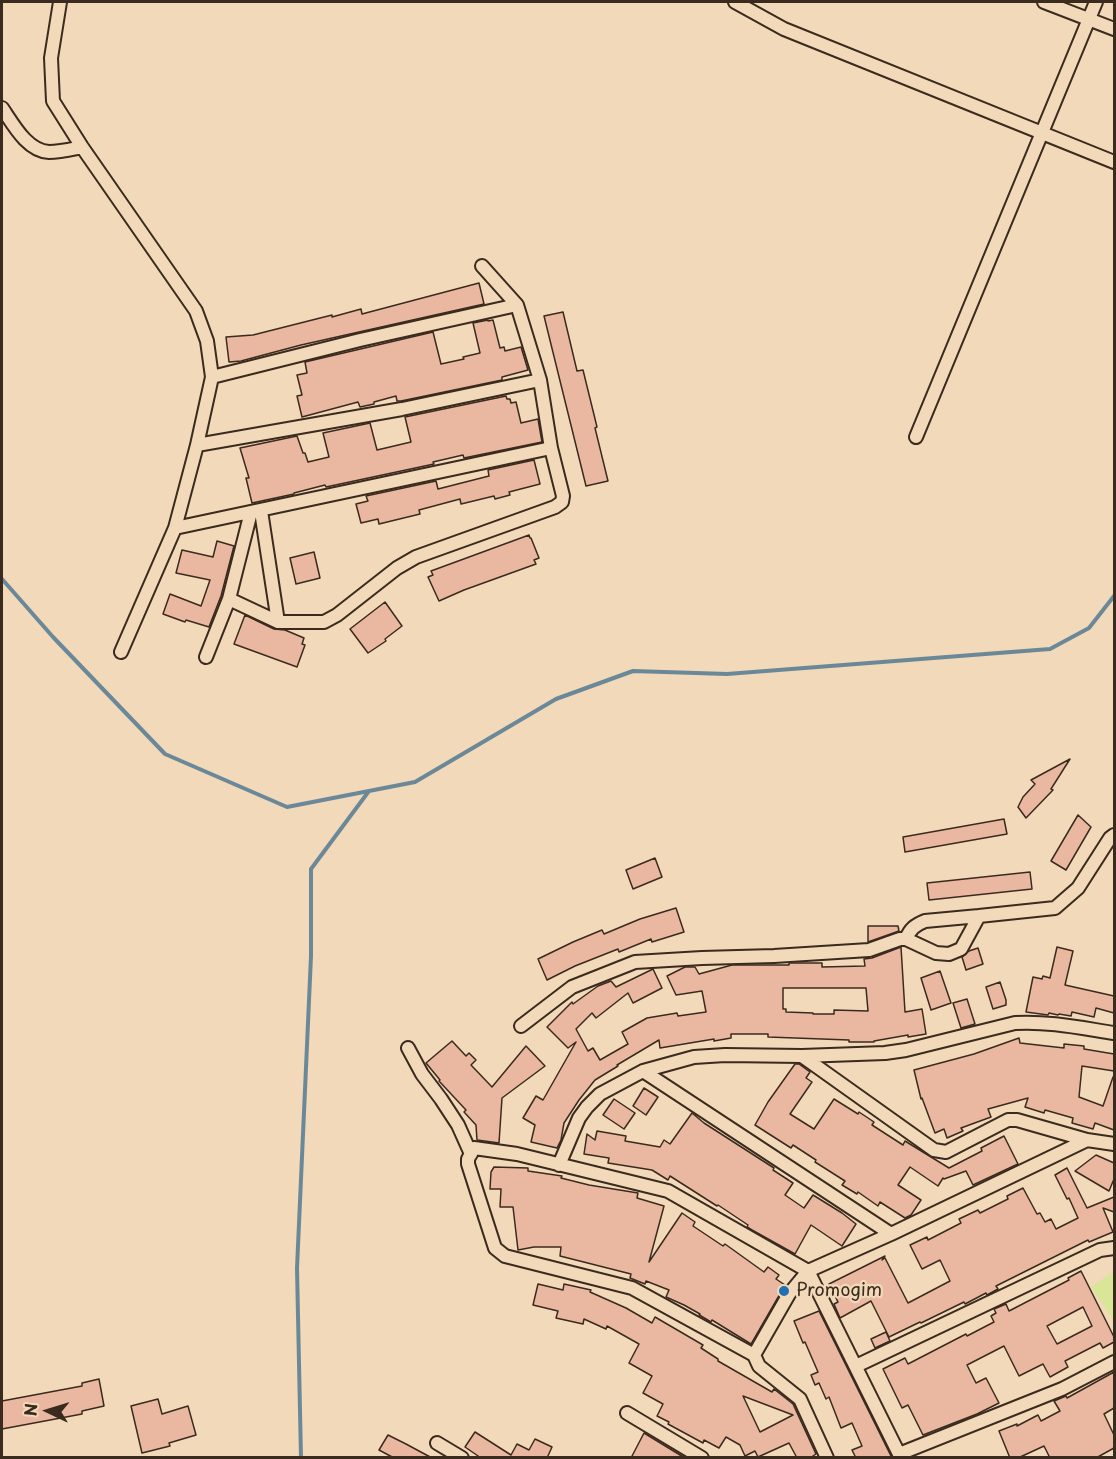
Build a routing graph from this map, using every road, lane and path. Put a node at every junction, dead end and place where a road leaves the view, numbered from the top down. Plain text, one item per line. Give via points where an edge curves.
1 (60, 2) edge
2 (735, 2) edge
3 (1044, 2) edge
4 (1096, 2) edge
5 (1088, 20) junction
6 (1114, 29) edge
7 (2, 108) edge
8 (1041, 133) junction
9 (82, 147) junction
10 (1114, 162) edge
11 (482, 266) dead end
12 (517, 305) junction
13 (212, 377) junction
14 (540, 380) junction
15 (916, 436) dead end
16 (197, 445) junction
17 (551, 447) junction
18 (256, 511) junction
19 (175, 528) junction
20 (229, 599) junction
21 (278, 622) junction
22 (121, 652) dead end
23 (206, 657) dead end
24 (1114, 825) edge
25 (1114, 836) edge
26 (979, 916) junction
27 (906, 939) junction
28 (521, 1026) dead end
29 (1114, 1034) edge
30 (408, 1048) dead end
31 (802, 1056) junction
32 (643, 1071) junction
33 (1087, 1140) junction
34 (1114, 1144) edge
35 (471, 1154) junction
36 (559, 1165) junction
37 (891, 1234) junction
38 (1114, 1248) edge
39 (808, 1271) junction
40 (754, 1355) junction
41 (1114, 1362) edge
42 (856, 1366) junction
43 (627, 1413) dead end
44 (437, 1443) dead end
45 (900, 1456) edge
46 (462, 1458) edge
47 (702, 1458) edge
48 (827, 1458) edge

1 - 9 street via 51,58 53,101
2 - 8 street via 784,29
3 - 5 street
4 - 5 street
5 - 6 street
5 - 8 street
7 - 9 street via 24,139 36,148 48,152
8 - 10 street
8 - 15 street
9 - 13 street via 196,311 207,341
11 - 12 street
12 - 13 street
12 - 14 street
13 - 16 street
14 - 16 street
14 - 17 street
16 - 19 street
17 - 18 street
17 - 21 street via 563,496 555,507 416,557 324,622
18 - 19 street
18 - 20 street
18 - 21 street
19 - 22 street
20 - 21 street
20 - 23 street
24 - 25 street
25 - 26 street via 1078,888 1055,908
26 - 27 street via 925,921 910,929
26 - 27 street via 961,949 949,954 936,954
27 - 28 street via 869,950 635,962 572,987
29 - 31 street via 1055,1023 1015,1023 906,1050
30 - 35 street via 458,1125
31 - 32 street via 694,1057
31 - 33 street via 934,1150 946,1152 1008,1120
32 - 36 street via 600,1094 587,1107
32 - 37 street
33 - 34 street
33 - 37 street
35 - 36 street via 474,1149 517,1154
35 - 40 street via 468,1164 495,1248 505,1256 632,1288
36 - 39 street via 668,1191
37 - 39 street
38 - 42 street via 1100,1250
39 - 40 street via 789,1294
39 - 42 street
40 - 48 street via 759,1366 800,1399
41 - 45 street via 1062,1389
42 - 45 street
43 - 47 street
44 - 46 street

